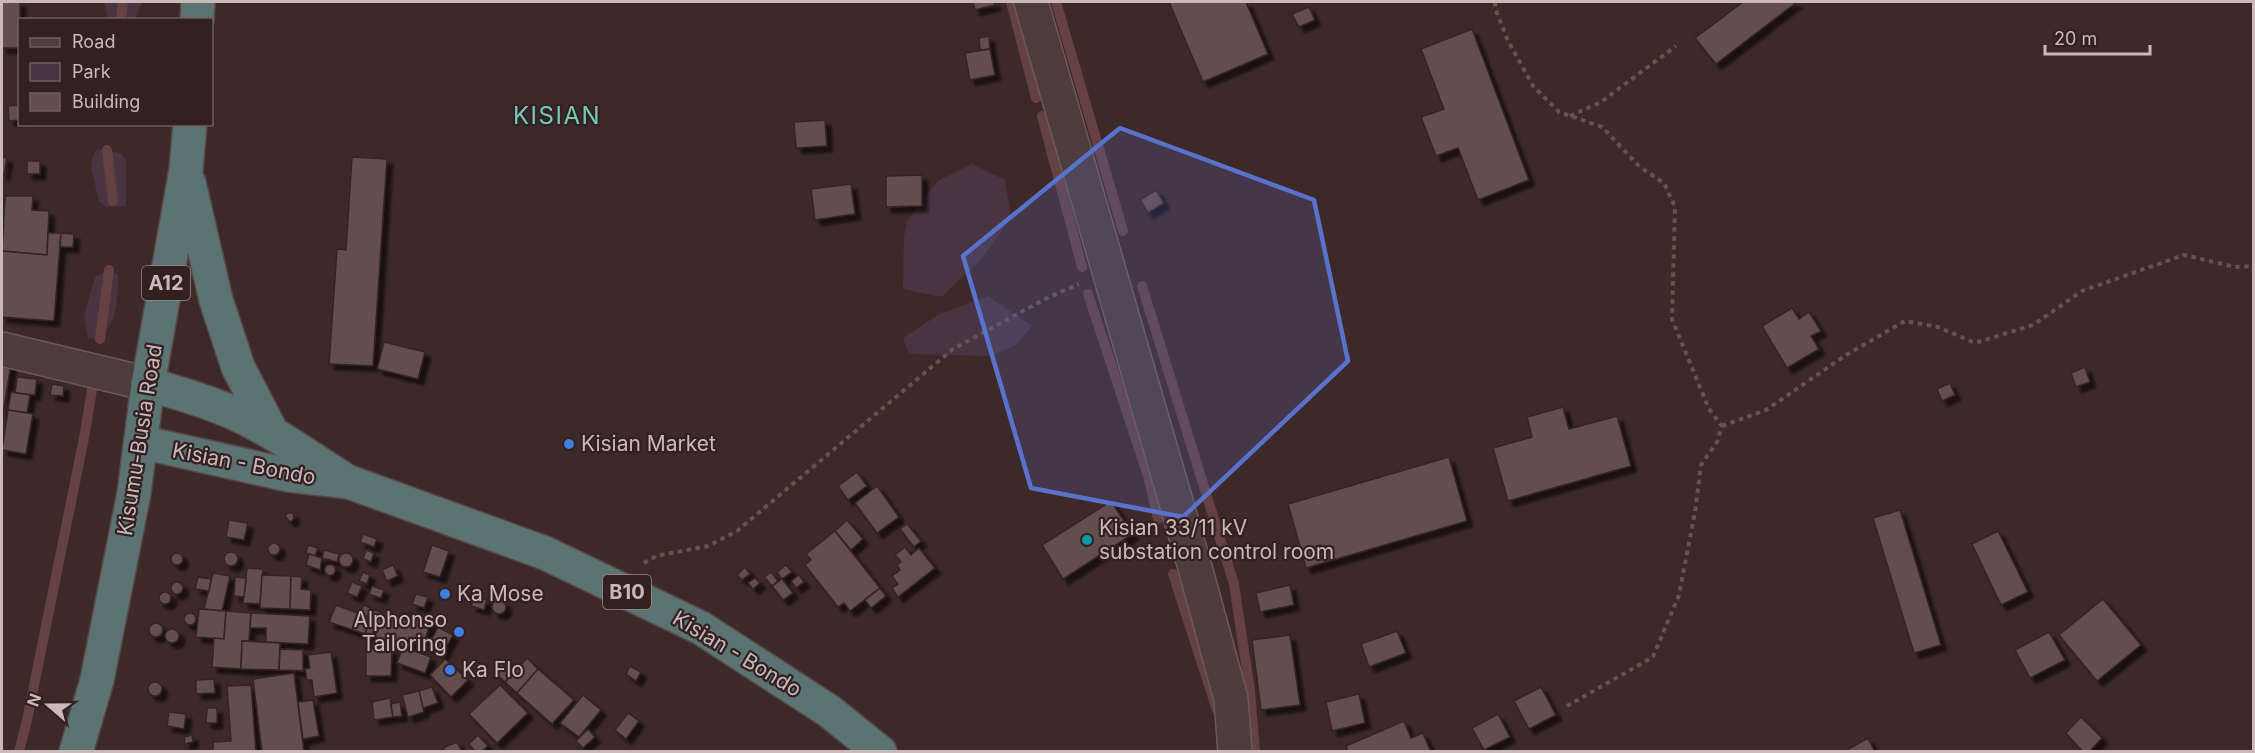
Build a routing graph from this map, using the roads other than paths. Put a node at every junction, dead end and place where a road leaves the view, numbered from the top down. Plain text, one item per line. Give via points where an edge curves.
1 (198, 2) edge
2 (1031, 2) edge
3 (196, 18) edge
4 (190, 126) edge
5 (186, 170) junction
6 (2, 349) edge
7 (148, 384) junction
8 (272, 433) junction
9 (141, 442) junction
10 (349, 482) junction
11 (76, 752) edge
12 (880, 752) edge
13 (1235, 752) edge

1 - 3 highway
2 - 13 street via 1231,699
4 - 5 highway, Kisumu-Busia Road / A12
5 - 7 highway, Kisumu-Busia Road / A12
5 - 8 highway via 216,300 238,366
6 - 7 street
7 - 8 highway, Kisian - Bondo / B10 via 213,404
7 - 9 highway, Kisumu-Busia Road / A12
8 - 10 highway, Kisian - Bondo / B10
9 - 10 highway, Kisian - Bondo / B10 via 288,476
9 - 11 highway, Kisumu-Busia Road / A12 via 98,680
10 - 12 highway, Kisian - Bondo / B10 via 545,553 701,628 829,711

